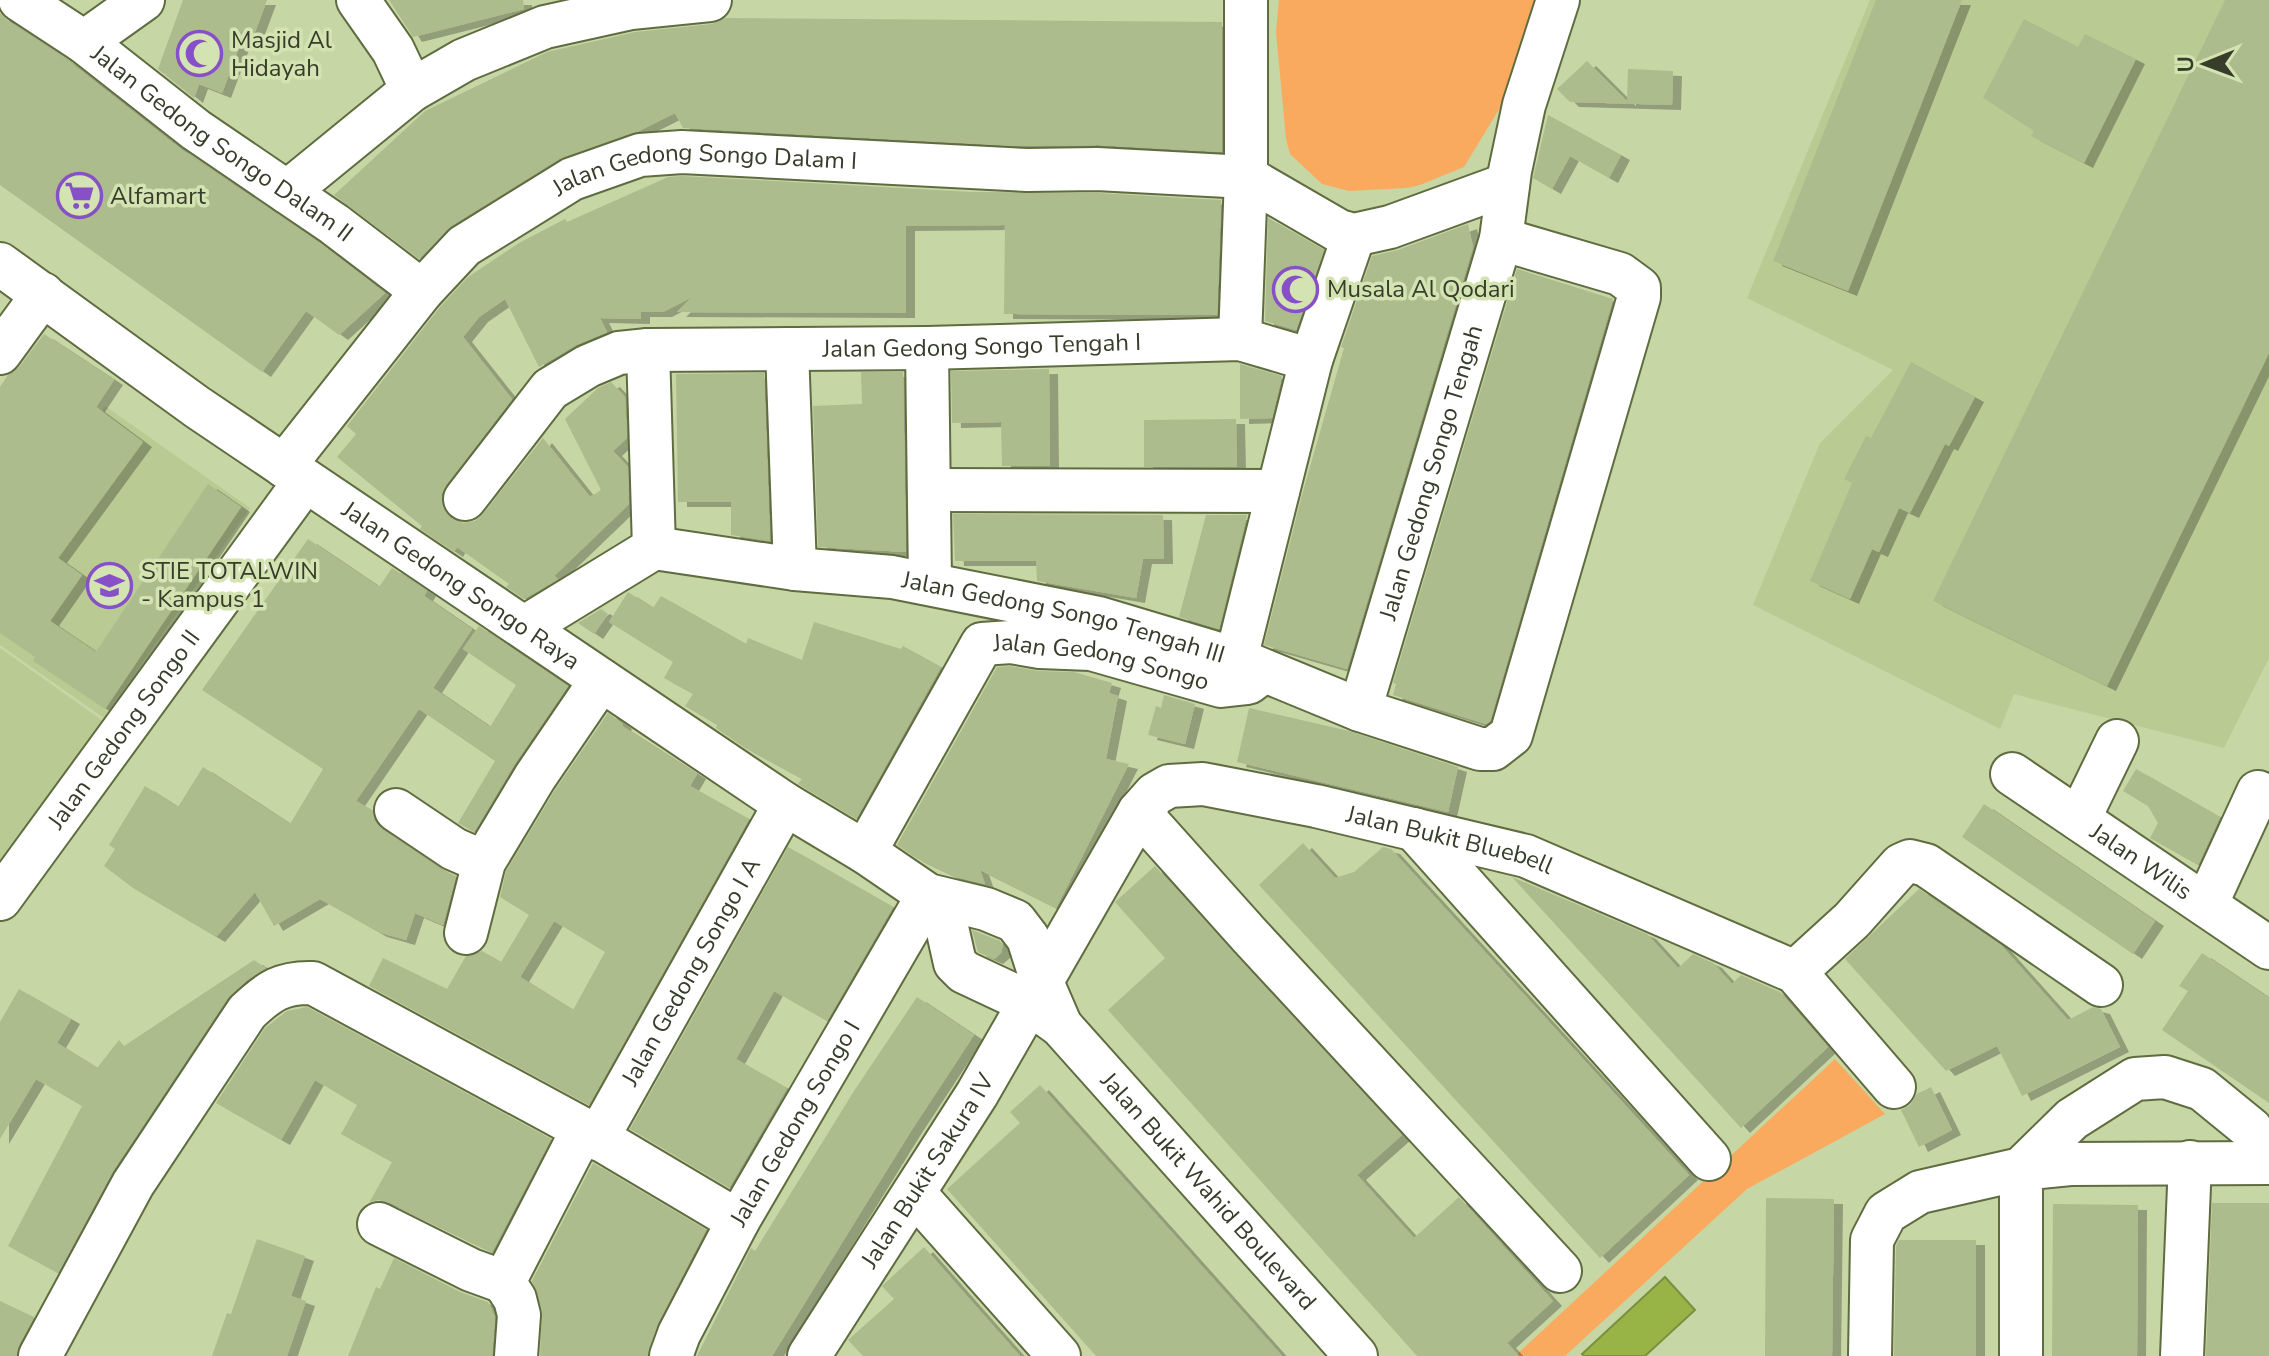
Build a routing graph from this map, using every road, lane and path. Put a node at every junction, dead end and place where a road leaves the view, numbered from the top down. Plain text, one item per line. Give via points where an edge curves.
1 (20, 0) edge
2 (143, 0) edge
3 (358, 0) edge
4 (710, 0) edge
5 (1246, 0) edge
6 (1558, 0) edge
7 (84, 42) junction
8 (412, 90) junction
9 (1246, 177) junction
10 (1508, 184) junction
11 (287, 192) junction
12 (1354, 235) junction
13 (1501, 239) junction
14 (0, 264) edge
15 (422, 291) junction
16 (43, 294) junction
17 (1240, 339) junction
18 (927, 348) junction
19 (787, 349) junction
20 (648, 350) junction
21 (0, 353) edge
22 (1311, 360) junction
23 (295, 473) junction
24 (929, 490) junction
25 (1278, 491) junction
26 (465, 499) dead end
27 (654, 548) junction
28 (795, 569) junction
29 (930, 583) junction
30 (525, 627) junction
31 (1250, 665) junction
32 (601, 680) junction
33 (1360, 710) junction
34 (2117, 741) dead end
35 (2012, 774) dead end
36 (2258, 792) dead end
37 (785, 804) junction
38 (396, 810) dead end
39 (1139, 812) junction
40 (2079, 819) junction
41 (1414, 829) junction
42 (865, 852) junction
43 (484, 862) junction
44 (928, 895) junction
45 (0, 899) edge
46 (2206, 905) junction
47 (466, 933) dead end
48 (2269, 948) edge
49 (1795, 972) junction
50 (2101, 985) dead end
51 (1035, 992) junction
52 (1894, 1087) dead end
53 (590, 1134) junction
54 (2269, 1154) edge
55 (1709, 1159) dead end
56 (2190, 1162) junction
57 (2269, 1163) edge
58 (2021, 1169) junction
59 (914, 1193) junction
60 (738, 1221) junction
61 (379, 1224) dead end
62 (1560, 1271) dead end
63 (504, 1282) junction
64 (40, 1356) edge
65 (516, 1356) edge
66 (671, 1356) edge
67 (810, 1356) edge
68 (1059, 1356) edge
69 (1356, 1356) edge
70 (1870, 1356) edge
71 (2021, 1356) edge
72 (2182, 1356) edge

1 - 7 street, Jalan Gedong Songo Dalam II
2 - 7 street
3 - 8 street via 393,50
4 - 8 street via 631,8 545,27 464,60
5 - 9 street
6 - 10 street, Jalan Gedong Songo Tengah via 1524,105
7 - 11 street, Jalan Gedong Songo Dalam II via 196,130
8 - 11 street
9 - 12 street
9 - 15 street, Jalan Gedong Songo Dalam I via 682,152 640,155 572,179 507,218 464,246
9 - 17 street
10 - 12 street
10 - 13 street, Jalan Gedong Songo Tengah
11 - 15 street, Jalan Gedong Songo Dalam II
12 - 22 street
13 - 33 street, Jalan Gedong Songo Tengah
13 - 33 street, Jalan Gedong Songo Tengah III via 1620,274 1639,288 1511,735 1493,749 1480,749
14 - 16 street, Jalan Gedong Songo Raya
15 - 23 street, Jalan Gedong Songo Dalam I
16 - 21 street
16 - 23 street, Jalan Gedong Songo Raya
17 - 18 street, Jalan Gedong Songo Tengah I
17 - 22 street, Jalan Gedong Songo Tengah I
18 - 19 street, Jalan Gedong Songo Tengah I
18 - 24 street
19 - 20 street, Jalan Gedong Songo Tengah I
19 - 28 street
20 - 26 street, Jalan Gedong Songo Tengah I via 619,353 550,389
20 - 27 street
22 - 25 street
23 - 30 street, Jalan Gedong Songo Raya
23 - 45 street, Jalan Gedong Songo II
24 - 25 street
24 - 29 street
25 - 31 street
27 - 28 street, Jalan Gedong Songo Tengah III
27 - 30 street
28 - 29 street, Jalan Gedong Songo Tengah III
29 - 31 street, Jalan Gedong Songo Tengah III via 1099,618
30 - 32 street, Jalan Gedong Songo Raya
31 - 33 street, Jalan Gedong Songo Tengah III
31 - 42 street, Jalan Gedong Songo via 1248,683 1221,686 1091,649 982,644
32 - 37 street, Jalan Gedong Songo Raya
32 - 43 street
34 - 40 street
35 - 40 street, Jalan Wilis
36 - 46 street
37 - 42 street, Jalan Gedong Songo Raya
37 - 53 street, Jalan Gedong Songo I A
38 - 43 street via 454,849
39 - 41 street, Jalan Bukit Bluebell via 1169,786 1203,784
39 - 51 street, Jalan Bukit Bluebell
39 - 62 street
40 - 46 street, Jalan Wilis
41 - 49 street, Jalan Bukit Bluebell via 1526,856
41 - 55 street
42 - 44 street, Jalan Gedong Songo Raya
43 - 47 street
44 - 51 street, Jalan Bukit Wahid Boulevard via 946,923 955,963 964,972
44 - 51 street via 1015,921 1028,938
44 - 60 street, Jalan Gedong Songo I
46 - 48 street, Jalan Wilis
49 - 50 street via 1910,861 1926,865
49 - 52 street, Jalan Bukit Bluebell
51 - 59 street, Jalan Bukit Sakura IV
51 - 69 street, Jalan Bukit Wahid Boulevard
53 - 60 street
53 - 63 street, Jalan Gedong Songo I A
53 - 64 street via 313,983 268,992 247,1012 133,1184
54 - 58 street via 2251,1129 2202,1089 2165,1077 2135,1079 2100,1099
56 - 57 street
56 - 58 street
56 - 72 street
58 - 70 street via 1920,1192 1886,1213 1872,1240
58 - 71 street
59 - 67 street, Jalan Bukit Sakura IV
59 - 68 street
60 - 66 street, Jalan Gedong Songo I
61 - 63 street
63 - 65 street via 519,1315

